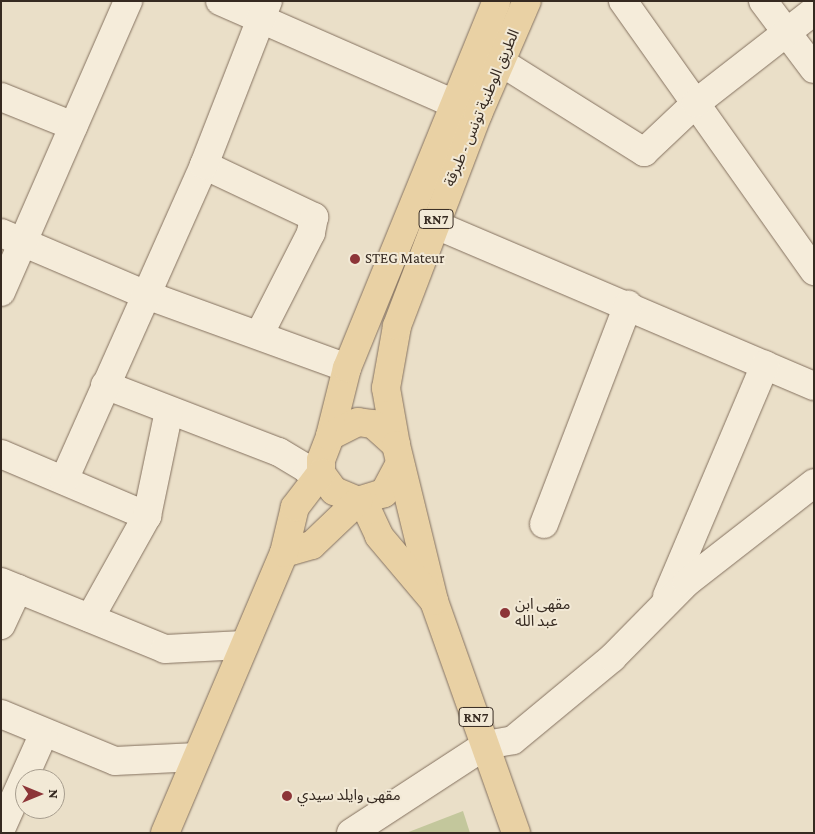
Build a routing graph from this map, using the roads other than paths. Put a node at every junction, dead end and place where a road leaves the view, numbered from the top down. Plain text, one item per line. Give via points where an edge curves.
1 (128, 1) edge
2 (220, 1) edge
3 (497, 1) edge
4 (527, 1) edge
5 (623, 1) edge
6 (763, 1) edge
7 (265, 10) edge
8 (814, 10) edge
9 (785, 33) junction
10 (476, 48) junction
11 (501, 61) junction
12 (814, 69) edge
13 (1, 97) edge
14 (453, 102) junction
15 (696, 103) junction
16 (478, 114) junction
17 (74, 126) junction
18 (204, 165) junction
19 (434, 224) junction
20 (12, 238) edge
21 (814, 271) edge
22 (1, 292) edge
23 (144, 294) junction
24 (628, 305) junction
25 (259, 335) junction
26 (765, 366) junction
27 (347, 368) junction
28 (105, 385) junction
29 (814, 386) edge
30 (169, 411) junction
31 (330, 436) junction
32 (1, 454) edge
33 (398, 455) junction
34 (318, 476) junction
35 (64, 480) junction
36 (814, 483) edge
37 (360, 501) junction
38 (147, 516) junction
39 (544, 524) dead end
40 (284, 553) junction
41 (10, 585) edge
42 (434, 601) junction
43 (663, 606) junction
44 (90, 618) junction
45 (1, 626) edge
46 (244, 645) junction
47 (1, 714) edge
48 (44, 733) junction
49 (486, 745) junction
50 (197, 757) junction
51 (7, 800) edge
52 (1, 829) edge
53 (165, 833) edge
54 (351, 833) edge
55 (516, 833) edge

1 - 17 street
2 - 7 street
3 - 10 main road, الطريق الوطنية تونس - طبرقة / RN7
4 - 11 main road, الطريق الوطنية تونس - طبرقة / RN7
5 - 15 street
6 - 9 street
7 - 14 street
7 - 18 street
8 - 9 street
9 - 12 street
9 - 15 street
10 - 11 street
10 - 14 main road, الطريق الوطنية تونس - طبرقة / RN7
11 - 15 street via 644,152
11 - 16 main road, الطريق الوطنية تونس - طبرقة / RN7
13 - 17 street
14 - 16 street
14 - 27 main road, الطريق الوطنية تونس - طبرقة / RN7
15 - 21 street
16 - 19 main road, الطريق الوطنية تونس - طبرقة / RN7
17 - 20 street
18 - 23 street
18 - 25 street via 314,217 311,233
19 - 24 street
19 - 33 main road, الطريق الوطنية تونس - طبرقة / RN7 via 392,352 386,388
20 - 22 street
20 - 23 street
23 - 25 street
23 - 28 street
24 - 26 street
24 - 39 street
25 - 27 street
26 - 29 street
26 - 43 street
27 - 31 main road, الطريق الوطنية تونس - طبرقة / RN7
28 - 30 street
28 - 35 street
30 - 34 street via 279,452
30 - 38 street
31 - 33 main road via 358,422 373,424
31 - 34 main road, RN7 via 322,451
32 - 35 street
33 - 37 main road via 384,493
33 - 42 main road, الطريق الوطنية تونس - طبرقة / RN7
34 - 37 main road via 334,491
34 - 40 main road via 295,507
35 - 38 street
36 - 43 street
37 - 40 main road via 312,545
37 - 42 main road, الطريق الوطنية تونس - طبرقة / RN7 via 379,536
38 - 44 street
40 - 46 main road
41 - 44 street
41 - 45 street
42 - 49 main road, الطريق الوطنية تونس - طبرقة / RN7
43 - 49 street via 550,711 513,740
44 - 46 street via 164,649
46 - 50 main road
47 - 48 street
48 - 50 street via 115,761
48 - 51 street
49 - 54 street
49 - 55 main road, الطريق الوطنية تونس - طبرقة / RN7
50 - 53 main road
51 - 52 street

